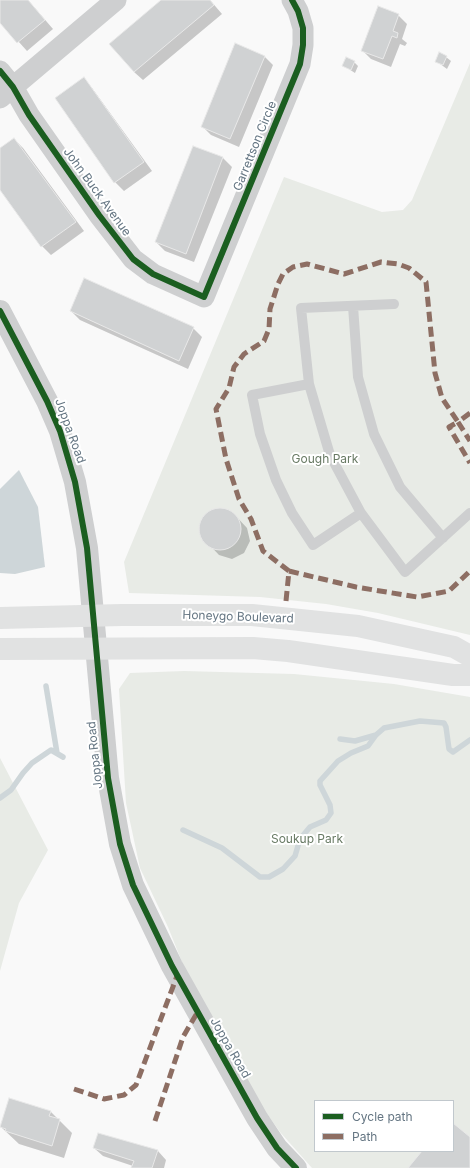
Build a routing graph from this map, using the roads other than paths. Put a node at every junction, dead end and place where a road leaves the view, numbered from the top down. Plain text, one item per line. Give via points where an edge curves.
1 (116, 0) edge
2 (292, 0) edge
3 (0, 71) edge
4 (7, 92) edge
5 (204, 297) joint
6 (394, 304) dead end
7 (353, 306) junction
8 (0, 311) edge
9 (309, 384) junction
10 (361, 513) junction
11 (470, 513) edge
12 (443, 538) junction
13 (93, 615) junction
14 (0, 618) edge
15 (0, 649) edge
16 (96, 649) junction
17 (470, 656) edge
18 (470, 675) edge
19 (296, 1168) edge

1 - 4 street
2 - 5 street, Garrettson Circle via 303,28 300,64
3 - 4 street, John Buck Avenue
4 - 5 street, John Buck Avenue via 29,115 119,242 134,259 153,274
6 - 7 lane
7 - 9 lane via 301,308
7 - 12 lane via 358,377 374,434 400,487
8 - 13 street, Joppa Road via 36,376 69,459 84,527
9 - 10 lane via 330,455
9 - 10 lane via 252,394 260,434 276,480 292,513 313,545
10 - 12 lane via 406,572
11 - 12 lane
13 - 14 main road, Honeygo Boulevard
13 - 16 street, Joppa Road
13 - 17 main road, Honeygo Boulevard via 238,615 358,626 454,647
15 - 16 main road
16 - 18 main road via 253,648 453,675
16 - 19 street, Joppa Road via 113,813 133,885 172,966 257,1118 277,1148

